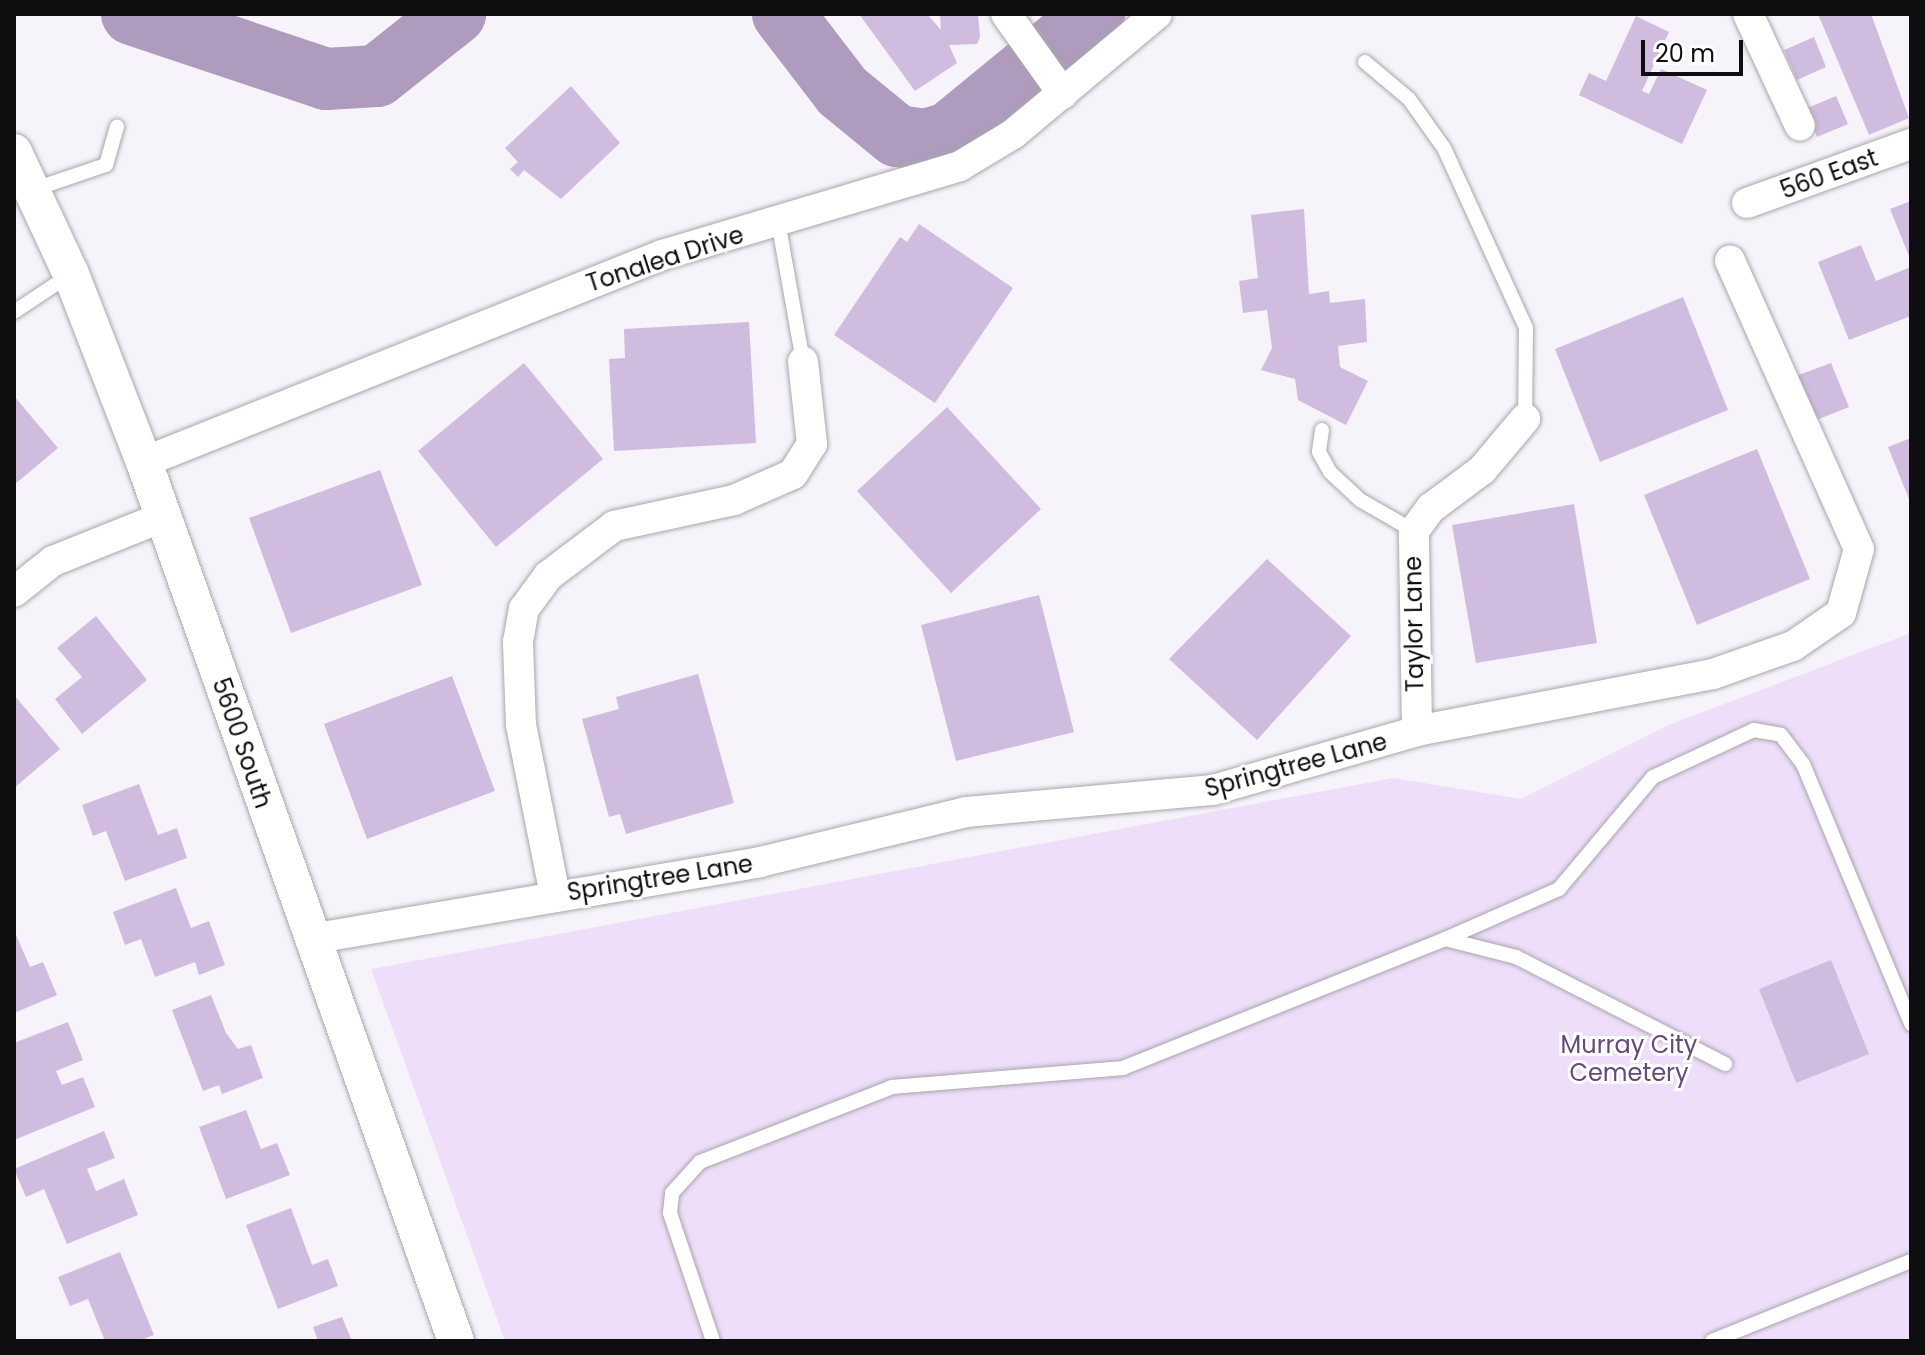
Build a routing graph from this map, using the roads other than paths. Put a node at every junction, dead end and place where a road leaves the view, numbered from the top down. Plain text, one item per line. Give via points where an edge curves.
1 (1157, 14) edge
2 (1748, 14) edge
3 (1012, 26) edge
4 (1365, 62) dead end
5 (1055, 84) junction
6 (1800, 126) dead end
7 (117, 127) dead end
8 (1911, 144) edge
9 (14, 152) edge
10 (35, 189) junction
11 (1747, 203) dead end
12 (778, 221) junction
13 (1730, 261) dead end
14 (71, 274) junction
15 (14, 312) edge
16 (803, 361) joint
17 (1525, 419) joint
18 (1322, 430) dead end
19 (144, 462) junction
20 (163, 517) junction
21 (1414, 531) junction
22 (14, 592) edge
23 (1417, 731) junction
24 (555, 895) junction
25 (311, 939) junction
26 (1445, 939) junction
27 (1911, 1024) edge
28 (1725, 1064) dead end
29 (1911, 1261) edge
30 (456, 1341) edge
31 (713, 1341) edge
32 (1712, 1341) edge

1 - 5 street, Tonalea Drive
2 - 6 street
3 - 5 street
4 - 17 lane via 1409,99 1444,148 1526,328
5 - 12 street, Tonalea Drive via 960,166
7 - 10 lane via 106,165
8 - 11 street, 560 East
9 - 10 street, 5600 South
10 - 14 street, 5600 South
12 - 16 lane
12 - 19 street, Tonalea Drive via 662,255 453,334 273,415
13 - 23 street, Springtree Lane via 1855,531 1858,568 1841,613 1817,634 1753,664
14 - 15 lane
14 - 19 street, 5600 South
16 - 24 street via 812,444 793,474 734,500 614,526 548,576 524,609 520,714
17 - 21 street, Taylor Lane via 1482,470 1431,508
18 - 21 lane via 1319,452 1330,472 1360,500
19 - 20 street, 5600 South
20 - 22 street via 53,561
20 - 25 street, 5600 South
21 - 23 street, Taylor Lane
23 - 24 street, Springtree Lane via 1213,790 966,812 760,862
24 - 25 street, Springtree Lane
25 - 30 street, 5600 South
26 - 27 lane via 1559,889 1653,777 1675,762 1769,730 1794,746 1803,764
26 - 28 lane via 1516,957
26 - 31 lane via 1123,1068 892,1087 700,1162 672,1193 670,1213
29 - 32 lane

